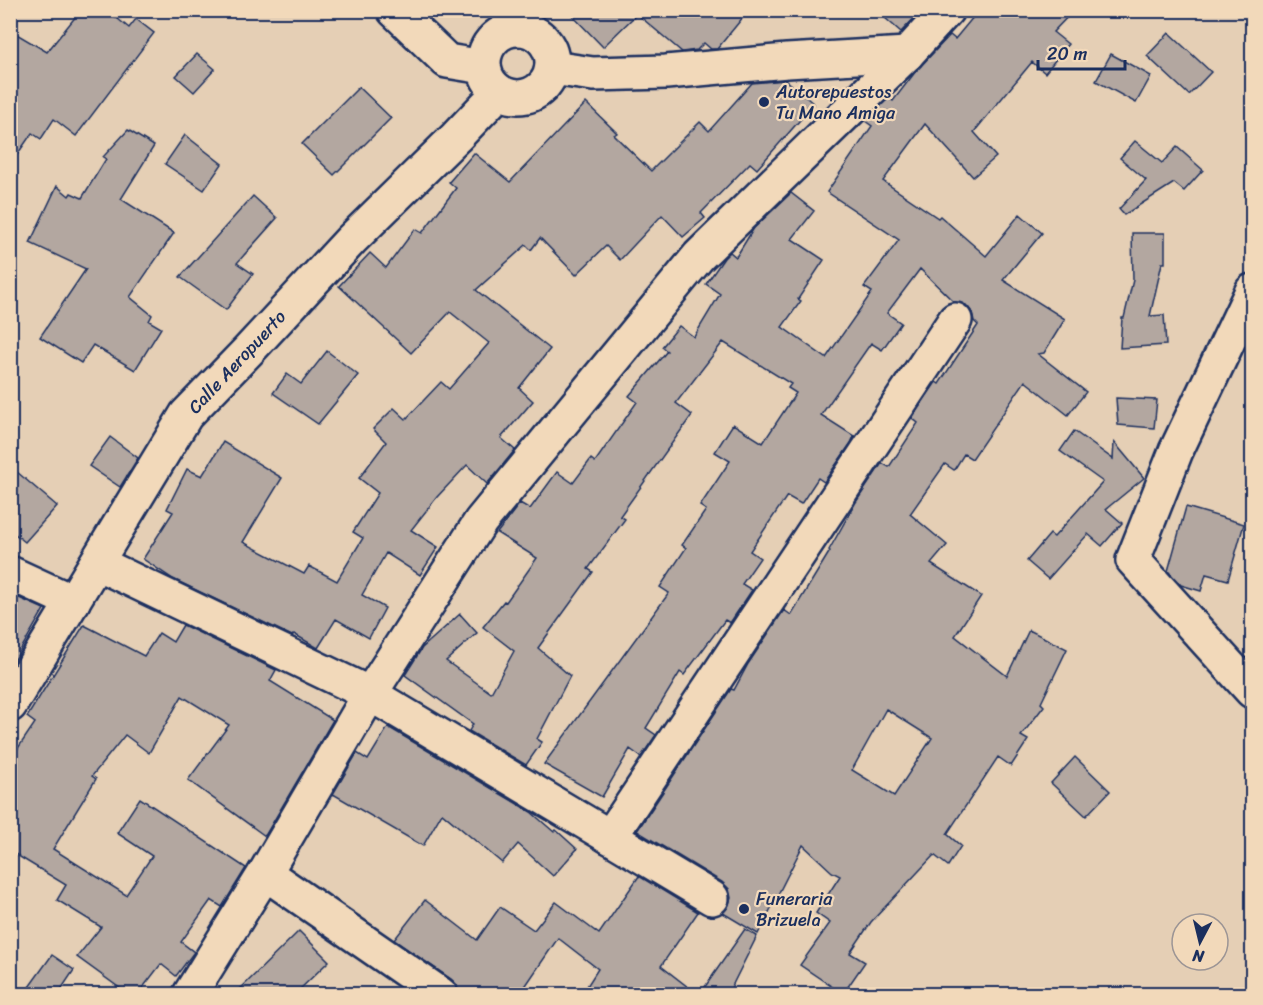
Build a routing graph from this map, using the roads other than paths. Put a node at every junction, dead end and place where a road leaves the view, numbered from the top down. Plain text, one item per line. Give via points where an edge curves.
1 (394, 10) edge
2 (946, 10) edge
3 (907, 54) junction
4 (552, 68) junction
5 (491, 79) junction
6 (1252, 291) edge
7 (955, 320) dead end
8 (97, 563) junction
9 (10, 573) edge
10 (73, 602) junction
11 (1252, 691) edge
12 (370, 694) junction
13 (10, 705) edge
14 (610, 837) junction
15 (265, 873) junction
16 (712, 898) dead end
17 (190, 994) edge
18 (440, 994) edge

1 - 5 street via 447,61
2 - 3 street
3 - 4 street via 666,72 592,74
3 - 12 street via 699,256 481,520
4 - 5 street via 545,84 532,95 515,98
4 - 5 street via 551,54 544,41 533,32 519,29 504,32 485,52
5 - 8 street, Calle Aeropuerto via 456,137 351,240 186,415
6 - 11 street via 1176,452 1133,560
7 - 14 street
8 - 10 street, Calle Aeropuerto
8 - 12 street
9 - 10 street
10 - 13 street, Calle Aeropuerto
12 - 14 street
12 - 15 street
14 - 16 street
15 - 17 street
15 - 18 street

